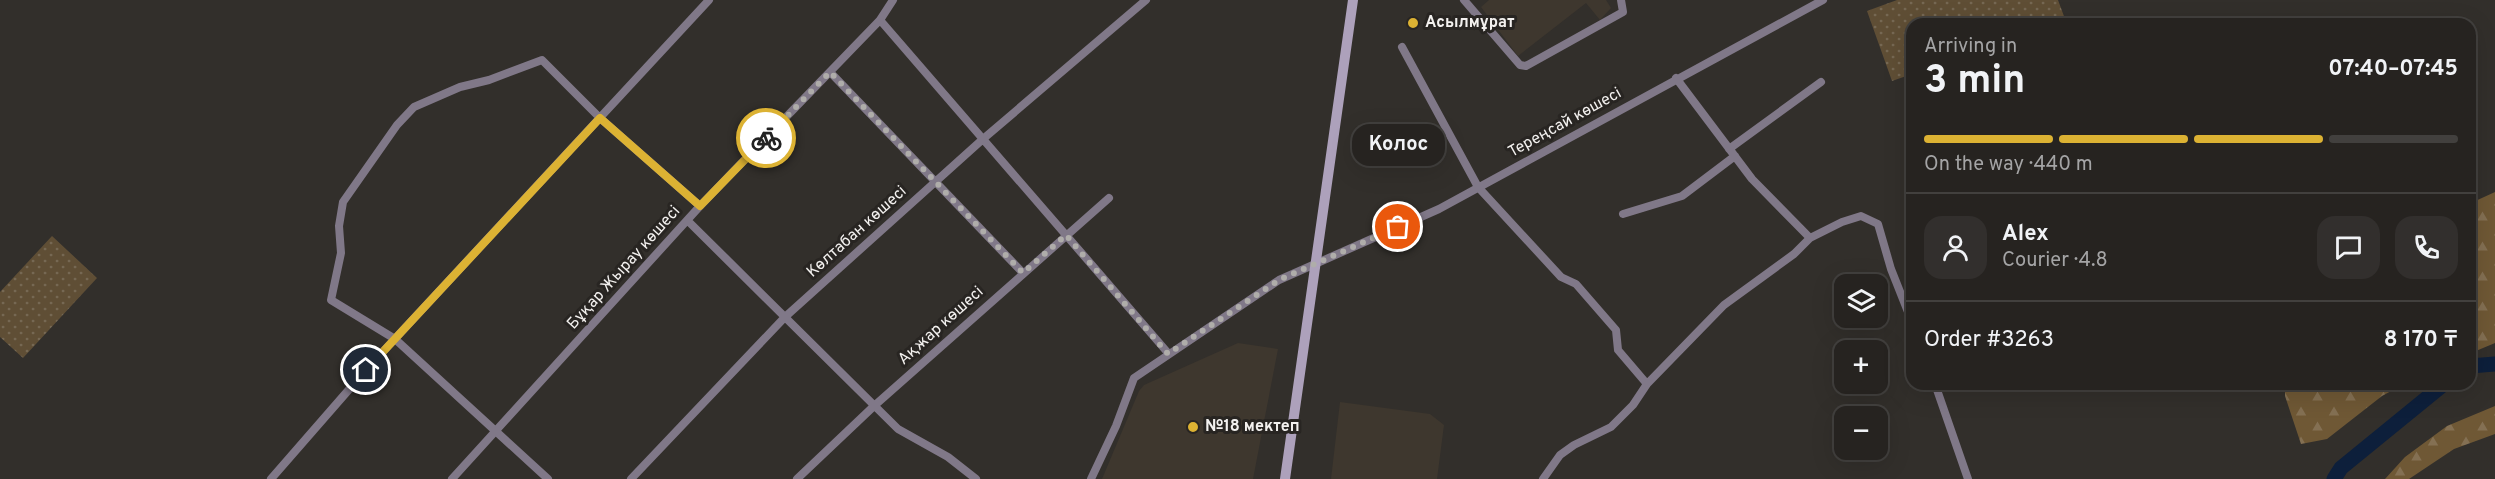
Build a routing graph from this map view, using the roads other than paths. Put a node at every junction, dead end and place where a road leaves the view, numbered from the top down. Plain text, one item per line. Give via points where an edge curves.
1 (709, 0) edge
2 (892, 0) edge
3 (1146, 0) edge
4 (1353, 0) edge
5 (1464, 0) edge
6 (1621, 0) edge
7 (1823, 0) edge
8 (880, 20) junction
9 (1402, 47) dead end
10 (830, 72) junction
11 (1676, 78) junction
12 (1821, 82) dead end
13 (600, 118) junction
14 (983, 139) junction
15 (1732, 153) junction
16 (934, 182) junction
17 (1478, 187) junction
18 (1109, 198) dead end
19 (700, 206) junction
20 (1623, 214) dead end
21 (688, 221) junction
22 (1066, 235) junction
23 (1810, 238) junction
24 (1316, 263) junction
25 (1023, 273) junction
26 (1906, 307) edge
27 (785, 317) junction
28 (395, 339) junction
29 (1168, 354) junction
30 (1647, 384) junction
31 (1937, 390) edge
32 (874, 406) junction
33 (496, 431) junction
34 (271, 479) edge
35 (452, 479) edge
36 (548, 479) edge
37 (631, 479) edge
38 (797, 479) edge
39 (976, 479) edge
40 (1091, 479) edge
41 (1286, 479) edge
42 (1543, 479) edge
43 (1968, 479) edge

1 - 13 street
2 - 8 street, Бұқар Жырау көшесі
3 - 14 street, Көлтабан көшесі
4 - 24 main road
5 - 6 street via 1522,66 1623,12
7 - 11 street, Тереңсай көшесі
8 - 10 street, Бұқар Жырау көшесі
8 - 14 street
9 - 17 street
10 - 16 street
10 - 19 street, Бұқар Жырау көшесі
11 - 15 street
11 - 17 street, Тереңсай көшесі
12 - 15 street
13 - 19 street
13 - 28 street
13 - 28 street via 542,60 414,107 397,125 342,202 340,253 332,300
14 - 16 street, Көлтабан көшесі
14 - 22 street
15 - 20 street via 1682,196
15 - 23 street
16 - 25 street
16 - 27 street, Көлтабан көшесі
17 - 24 street, Тереңсай көшесі via 1439,209
17 - 30 street via 1561,278 1576,284 1603,314 1616,330 1618,350
18 - 22 street, Ақжар көшесі
19 - 21 street, Бұқар Жырау көшесі
21 - 27 street
21 - 33 street, Бұқар Жырау көшесі
22 - 25 street, Ақжар көшесі
22 - 29 street
23 - 26 street via 1861,216 1878,224
23 - 30 street via 1724,305
24 - 29 street, Тереңсай көшесі via 1279,280
24 - 41 main road
25 - 32 street, Ақжар көшесі
27 - 32 street
27 - 37 street, Көлтабан көшесі
28 - 33 street
28 - 34 street
29 - 40 street, Тереңсай көшесі via 1134,378
30 - 42 street via 1611,427 1560,455
31 - 43 street
32 - 38 street, Ақжар көшесі
32 - 39 street via 898,429 948,457
33 - 35 street, Бұқар Жырау көшесі
33 - 36 street

